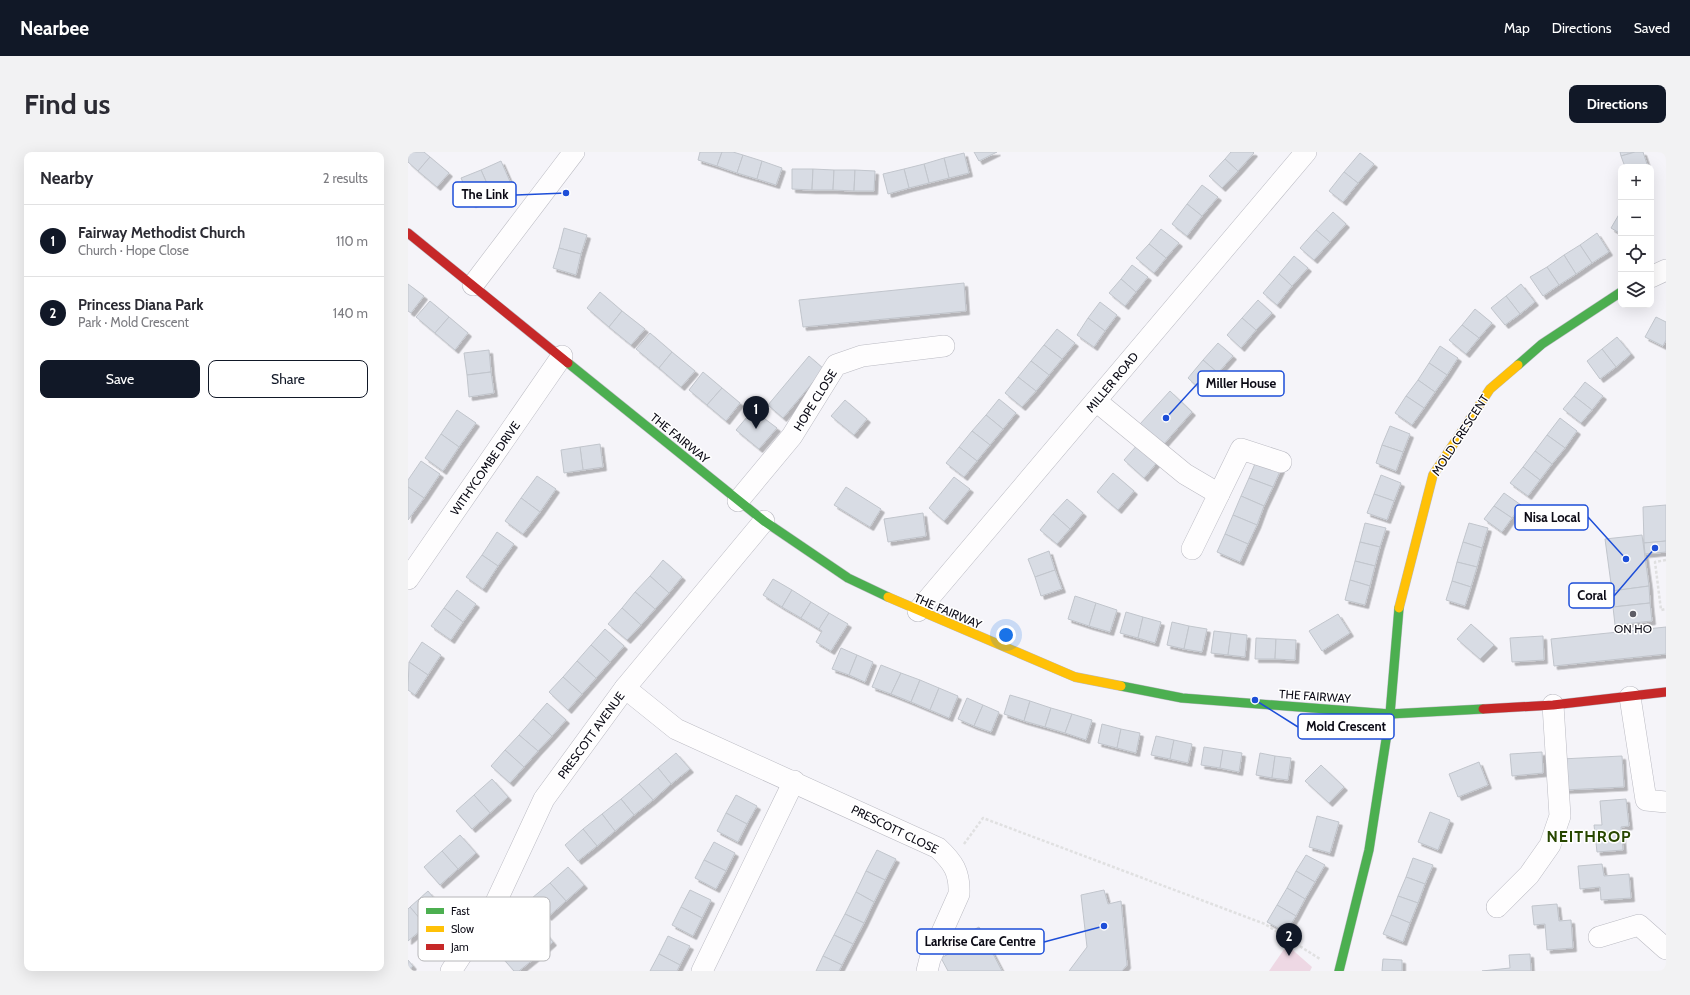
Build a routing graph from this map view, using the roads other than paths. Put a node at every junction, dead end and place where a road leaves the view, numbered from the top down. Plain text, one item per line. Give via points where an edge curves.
1 (574, 152) edge
2 (1306, 152) edge
3 (408, 233) edge
4 (1666, 270) edge
5 (1654, 276) edge
6 (473, 285) junction
7 (1618, 294) edge
8 (944, 346) dead end
9 (562, 356) junction
10 (1096, 401) junction
11 (1281, 462) dead end
12 (1219, 494) junction
13 (738, 501) junction
14 (764, 520) junction
15 (1192, 550) dead end
16 (408, 579) edge
17 (918, 611) junction
18 (625, 688) junction
19 (1666, 692) edge
20 (1630, 696) junction
21 (1553, 706) junction
22 (1390, 714) junction
23 (794, 781) junction
24 (1666, 802) edge
25 (498, 897) edge
26 (1497, 907) dead end
27 (1599, 937) dead end
28 (1666, 949) edge
29 (458, 961) edge
30 (451, 971) edge
31 (702, 971) edge
32 (927, 971) edge
33 (1339, 971) edge

1 - 6 street
2 - 10 street, MILLER ROAD
3 - 6 street, THE FAIRWAY
4 - 5 street
6 - 9 street, THE FAIRWAY
7 - 22 street, MOLD CRESCENT via 1542,344 1490,389 1433,474 1398,612
8 - 13 street, HOPE CLOSE via 862,356 836,365 792,436
9 - 13 street, THE FAIRWAY
9 - 16 street, WITHYCOMBE DRIVE
10 - 12 street via 1186,474
10 - 17 street, MILLER ROAD
11 - 12 street via 1241,449
12 - 15 street
13 - 14 street, THE FAIRWAY
14 - 17 street, THE FAIRWAY via 848,578
14 - 18 street, PRESCOTT AVENUE
17 - 22 street, THE FAIRWAY via 1075,677 1182,698
18 - 23 street, PRESCOTT CLOSE via 676,729
18 - 25 street, PRESCOTT AVENUE via 544,799
19 - 20 street, THE FAIRWAY
20 - 21 street, THE FAIRWAY
20 - 24 street via 1646,800
21 - 22 street, THE FAIRWAY
21 - 26 street via 1560,816 1550,845 1529,875
22 - 33 street, MOLD CRESCENT via 1369,850
23 - 31 street
23 - 32 street, PRESCOTT CLOSE via 938,848 952,860 958,878 959,894
27 - 28 street via 1639,925
29 - 30 street, PRESCOTT AVENUE

